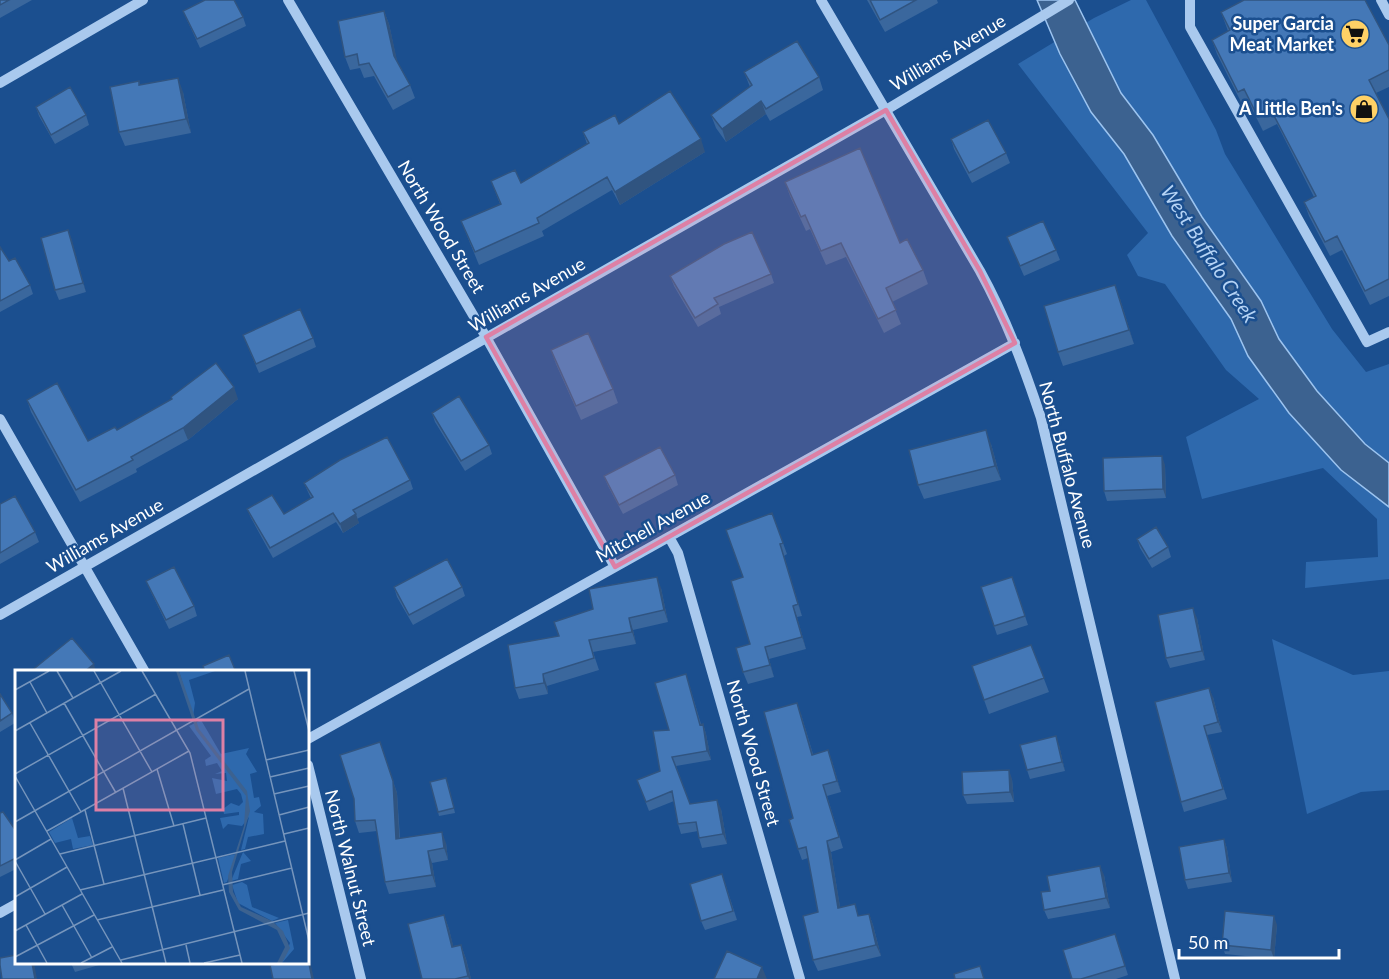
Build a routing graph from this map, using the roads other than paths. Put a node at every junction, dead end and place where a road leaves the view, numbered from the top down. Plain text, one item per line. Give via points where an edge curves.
1 (143, 0) edge
2 (288, 0) edge
3 (821, 0) edge
4 (1069, 0) edge
5 (1190, 0) edge
6 (1381, 0) edge
7 (1389, 15) edge
8 (0, 83) edge
9 (886, 110) junction
10 (1389, 332) edge
11 (486, 337) junction
12 (1015, 343) junction
13 (0, 419) edge
14 (669, 537) junction
15 (86, 566) junction
16 (615, 567) junction
17 (0, 615) edge
18 (144, 670) edge
19 (309, 738) edge
20 (309, 769) edge
21 (15, 905) edge
22 (0, 913) edge
23 (361, 979) edge
24 (800, 979) edge
25 (1175, 979) edge

1 - 8 street
2 - 11 street, North Wood Street
3 - 9 street, North Buffalo Avenue
4 - 9 street, Williams Avenue
5 - 10 street via 1190,27 1367,342
6 - 7 street
9 - 11 street, Williams Avenue
9 - 12 street, North Buffalo Avenue via 980,271
11 - 15 street, Williams Avenue
11 - 16 street, North Wood Street
12 - 14 street, Mitchell Avenue
12 - 25 street, North Buffalo Avenue via 1041,418
13 - 15 street
14 - 16 street, Mitchell Avenue
14 - 24 street, North Wood Street via 678,553
15 - 17 street, Williams Avenue
15 - 18 street
16 - 19 street, Mitchell Avenue
20 - 23 street, North Walnut Street
21 - 22 street

